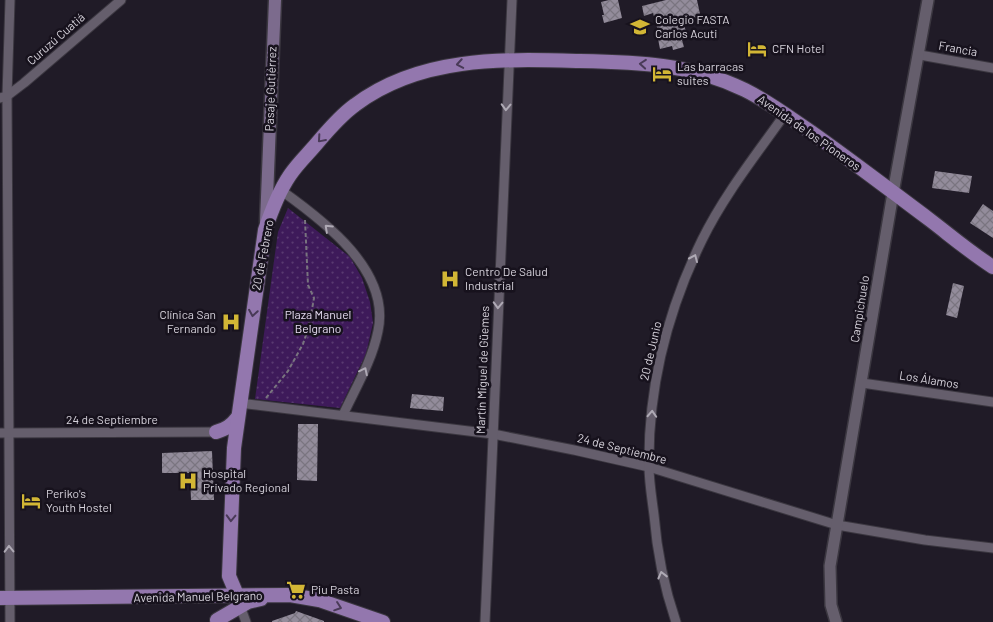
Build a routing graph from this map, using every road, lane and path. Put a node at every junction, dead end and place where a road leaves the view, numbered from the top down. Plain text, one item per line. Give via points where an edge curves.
1 (10, 0) edge
2 (121, 0) edge
3 (275, 0) edge
4 (512, 0) edge
5 (928, 0) edge
6 (920, 55) junction
7 (508, 59) junction
8 (993, 68) edge
9 (4, 97) edge
10 (785, 114) junction
11 (268, 178) junction
12 (282, 191) junction
13 (893, 193) junction
14 (306, 208) junction
15 (265, 230) junction
16 (993, 267) edge
17 (4, 269) edge
18 (862, 383) junction
19 (993, 402) edge
20 (239, 403) junction
21 (259, 405) junction
22 (343, 415) junction
23 (238, 418) junction
24 (216, 432) junction
25 (4, 433) edge
26 (493, 434) junction
27 (234, 448) junction
28 (649, 467) junction
29 (837, 525) junction
30 (993, 548) edge
31 (229, 576) junction
32 (206, 597) junction
33 (5, 598) edge
34 (239, 601) junction
35 (216, 621) edge
36 (10, 622) edge
37 (246, 622) edge
38 (382, 622) edge
39 (485, 622) edge
40 (676, 622) edge
41 (836, 622) edge

1 - 9 street
2 - 9 street, Curuzú Cuatiá
3 - 11 main road, Pasaje Gutiérrez
4 - 7 street, Martín Miguel de Güemes
5 - 6 street, Campichuelo
6 - 8 street, Francia
6 - 13 street, Campichuelo
10 -> 7 main road, Avenida de los Pioneros via 748,91 700,72 627,62
7 -> 12 main road, 20 de Febrero via 435,68 375,91 336,121 290,175
7 -> 26 street, Martín Miguel de Güemes
9 - 17 street
10 - 13 main road, Avenida de los Pioneros
28 -> 10 street, 20 de Junio via 657,374 683,282 702,239 729,192
11 - 12 main road
11 - 15 main road, Pasaje Gutiérrez
12 - 14 street
12 - 15 main road, 20 de Febrero
13 - 16 main road, Avenida de los Pioneros
13 - 18 street, Campichuelo
14 - 21 path via 308,285 314,298 309,326 288,371
22 -> 14 street via 371,358 379,329 379,306 370,278 357,257
15 -> 20 main road, 20 de Febrero
17 - 25 street
18 - 19 street, Los Álamos
18 - 29 street, Campichuelo
20 - 21 street, 24 de Septiembre
20 - 23 main road, 20 de Febrero
21 - 22 street, 24 de Septiembre
22 - 26 street, 24 de Septiembre
23 - 24 main road via 226,429
23 - 27 main road, 20 de Febrero
24 - 25 street, 24 de Septiembre
24 - 27 main road via 225,436
33 -> 25 street
26 - 28 street, 24 de Septiembre
26 - 39 street, Martín Miguel de Güemes
27 -> 31 main road, 20 de Febrero
28 - 29 street, 24 de Septiembre
40 -> 28 street, 20 de Junio via 660,566
29 - 30 street, 24 de Septiembre
29 - 41 street, Campichuelo via 830,566 831,605
31 - 32 main road via 222,588
31 - 34 main road, 20 de Febrero
32 - 33 main road, Avenida Manuel Belgrano
32 - 34 main road, Avenida Manuel Belgrano
32 - 35 main road via 217,610
33 - 36 street
34 - 35 main road
34 - 37 street
34 -> 38 main road, Avenida Manuel Belgrano via 274,596 319,600

